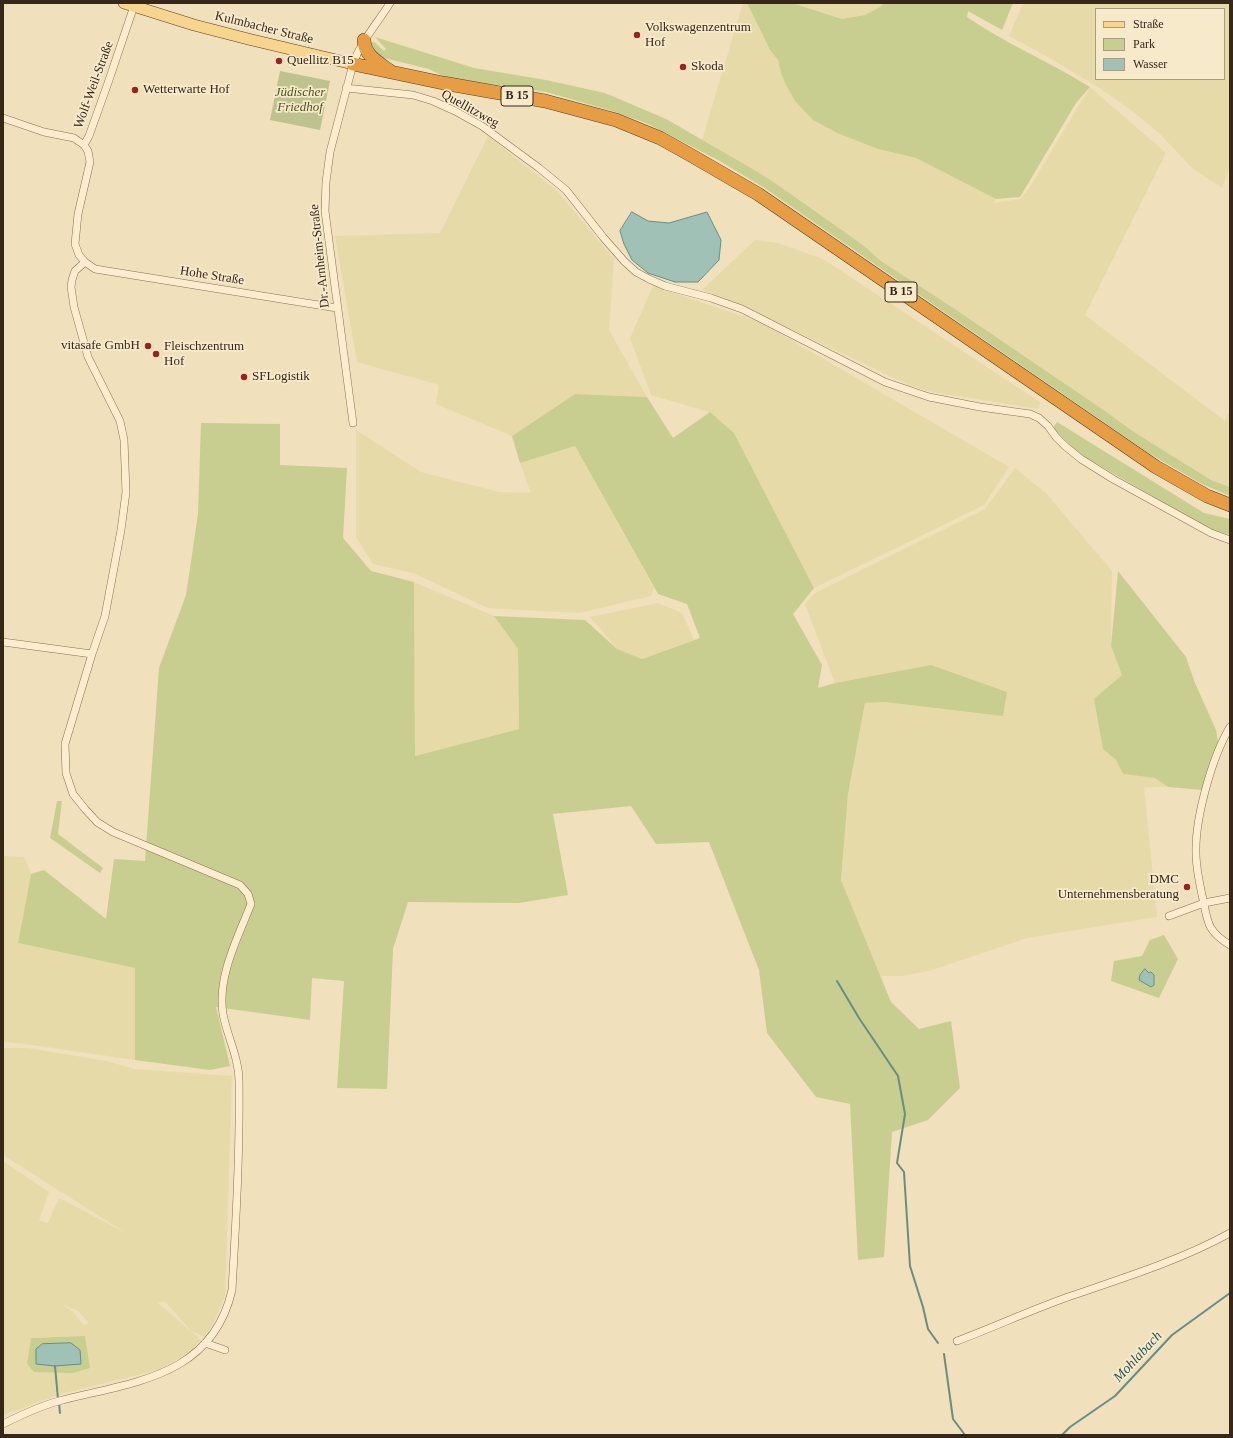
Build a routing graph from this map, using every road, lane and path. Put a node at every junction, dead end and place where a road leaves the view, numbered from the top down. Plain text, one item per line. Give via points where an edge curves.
1 (390, 3) edge
2 (129, 4) edge
3 (364, 40) junction
4 (353, 64) junction
5 (393, 73) junction
6 (346, 88) junction
7 (3, 118) edge
8 (84, 145) junction
9 (85, 262) junction
10 (337, 308) junction
11 (353, 423) dead end
12 (1230, 505) edge
13 (1230, 540) edge
14 (3, 642) edge
15 (92, 654) junction
16 (1230, 727) edge
17 (1230, 898) edge
18 (1204, 904) junction
19 (1169, 916) dead end
20 (1230, 945) edge
21 (1230, 1232) edge
22 (957, 1341) dead end
23 (205, 1343) junction
24 (226, 1350) dead end
25 (3, 1424) edge

1 - 3 street, Dr.-Arnheim-Straße
2 - 4 main road, Kulmbacher Straße / B 15 via 194,25
2 - 8 street, Wolf-Weil-Straße via 94,123
3 - 4 street, Dr.-Arnheim-Straße
3 - 5 highway via 369,55
4 - 5 highway, B 15
4 - 6 street, Dr.-Arnheim-Straße
5 - 12 highway, B 15 via 560,104 616,120 674,146 758,194 1156,467 1207,496
6 - 10 street, Dr.-Arnheim-Straße via 330,152 326,182 325,211
6 - 13 street, Quellitzweg via 413,95 455,111 539,168 566,190 624,261 649,279 742,309 885,382 929,397 1030,414 1039,418 1065,446 1113,479 1211,533
7 - 8 street via 44,132 74,138
8 - 9 street, Wolf-Weil-Straße via 90,162 78,214 75,244
9 - 10 street, Hohe Straße via 95,269
9 - 15 street via 75,271 72,280 74,307 88,357 120,421 124,440 126,492 105,616
10 - 11 street, Dr.-Arnheim-Straße
14 - 15 street
15 - 23 street via 65,744 66,774 73,794 97,822 113,832 240,885 248,894 251,904 227,964 222,1000 223,1014 239,1077 232,1290 222,1320
16 - 18 street via 1216,757 1197,828 1196,853
17 - 18 street
18 - 19 street
18 - 20 street via 1206,920 1217,936
21 - 22 street via 1211,1243 1132,1276 1067,1298
23 - 24 street
23 - 25 street via 172,1369 147,1380 57,1401

